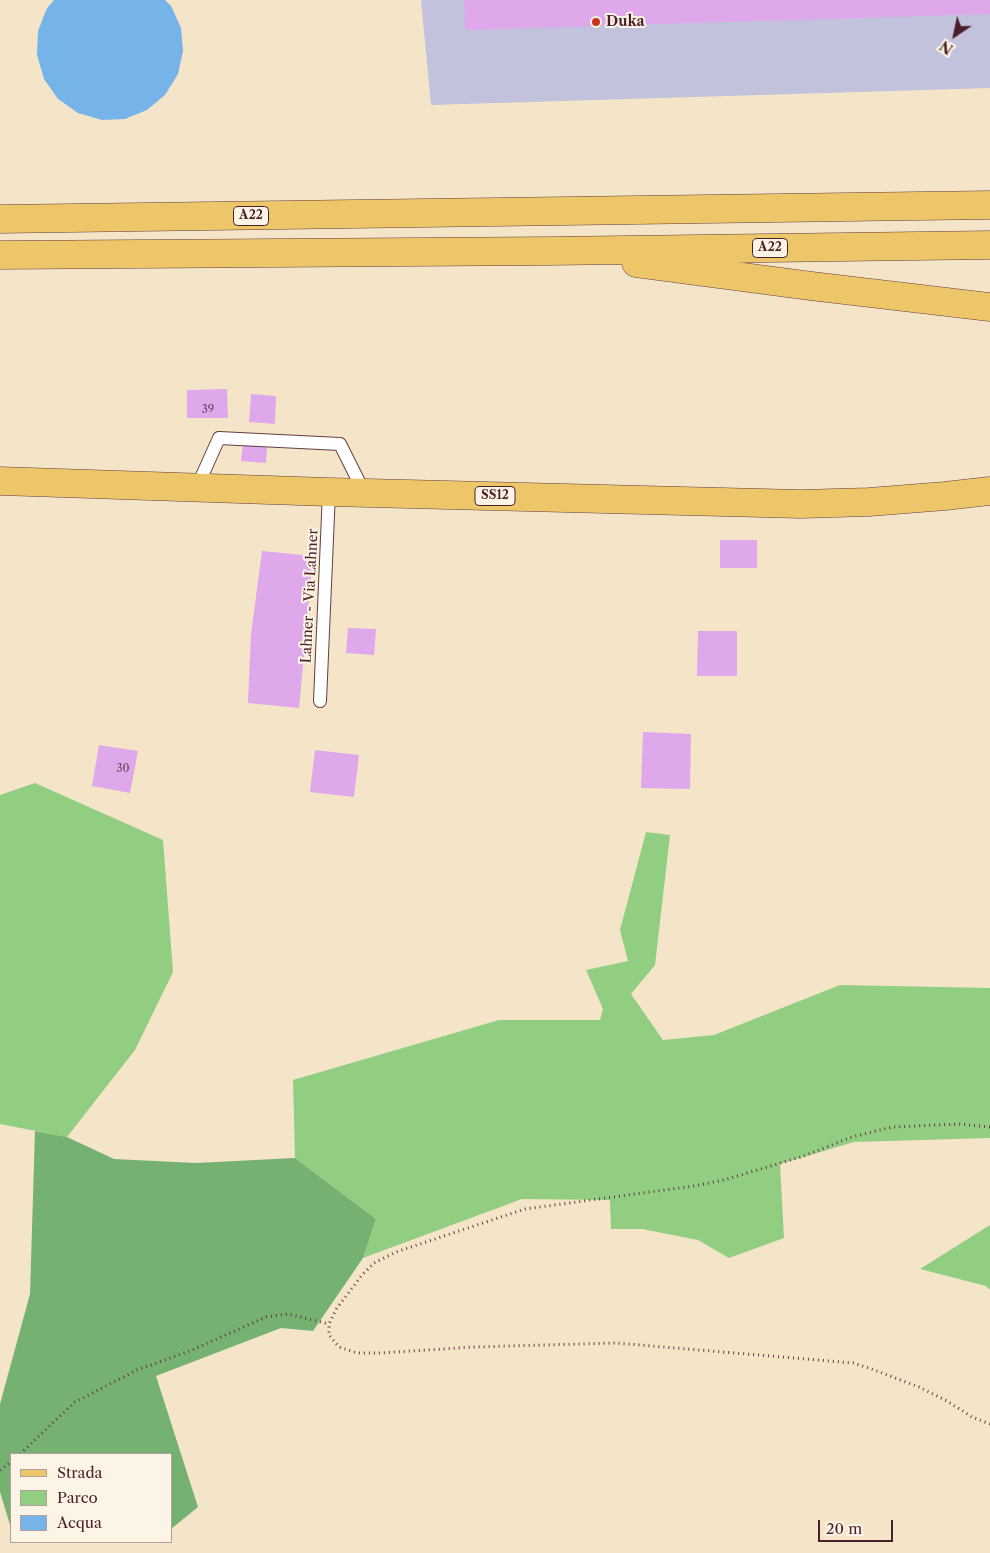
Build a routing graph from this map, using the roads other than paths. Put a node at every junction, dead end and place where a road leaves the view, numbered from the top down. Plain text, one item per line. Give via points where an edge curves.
1 (990, 196) edge
2 (913, 206) junction
3 (990, 206) edge
4 (0, 219) edge
5 (990, 245) edge
6 (550, 251) junction
7 (0, 255) edge
8 (990, 307) edge
9 (0, 480) edge
10 (197, 487) junction
11 (990, 491) edge
12 (329, 492) junction
13 (364, 492) junction
14 (320, 701) dead end

1 - 2 main road
2 - 3 main road, A22
2 - 4 main road, A22
5 - 6 main road, A22
6 - 7 main road, A22
6 - 8 main road via 703,273
9 - 10 main road, SS12
10 - 12 main road, SS12
10 - 13 lane via 219,438 340,444
11 - 13 main road, SS12 via 869,502 801,504
12 - 13 main road, SS12
12 - 14 lane, Lahner - Via Lahner

